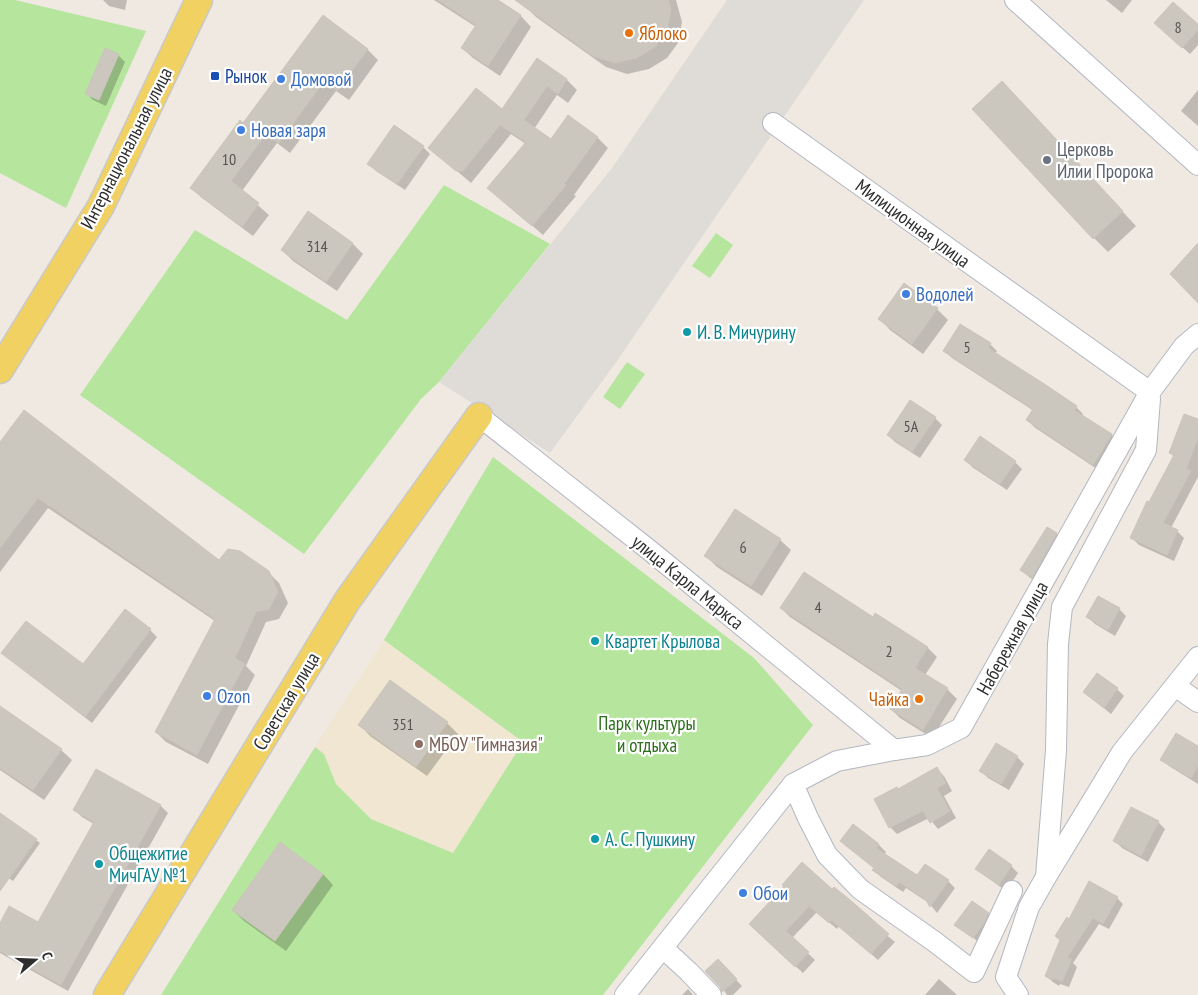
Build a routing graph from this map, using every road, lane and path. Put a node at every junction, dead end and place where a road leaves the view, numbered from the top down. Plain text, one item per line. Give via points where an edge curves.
1 (199, 0) edge
2 (1015, 0) edge
3 (774, 123) dead end
4 (1198, 165) edge
5 (1198, 334) edge
6 (0, 370) edge
7 (1150, 392) junction
8 (479, 416) joint
9 (1198, 657) edge
10 (1175, 686) junction
11 (1198, 702) edge
12 (894, 750) junction
13 (793, 784) junction
14 (1046, 877) junction
15 (1012, 891) dead end
16 (663, 948) junction
17 (107, 995) edge
18 (626, 995) edge
19 (711, 995) edge
20 (1018, 995) edge

1 - 6 main road, Интернациональная улица via 101,206
2 - 4 street
3 - 7 street, Милиционная улица
5 - 7 street, Набережная улица via 1184,346
7 - 12 street, Набережная улица via 961,728 927,745
7 - 14 street, Набережная улица via 1146,450 1062,607
8 - 12 street, улица Карла Маркса
8 - 17 main road, Советская улица via 347,601
9 - 10 street, Набережная улица
10 - 11 street
10 - 14 street, Набережная улица via 1122,752
12 - 13 street, Набережная улица via 837,761
13 - 15 street via 827,855 860,889 974,972
13 - 16 street, Набережная улица
14 - 20 street, Набережная улица via 1029,907 1006,977
16 - 18 street, Набережная улица
16 - 19 street

